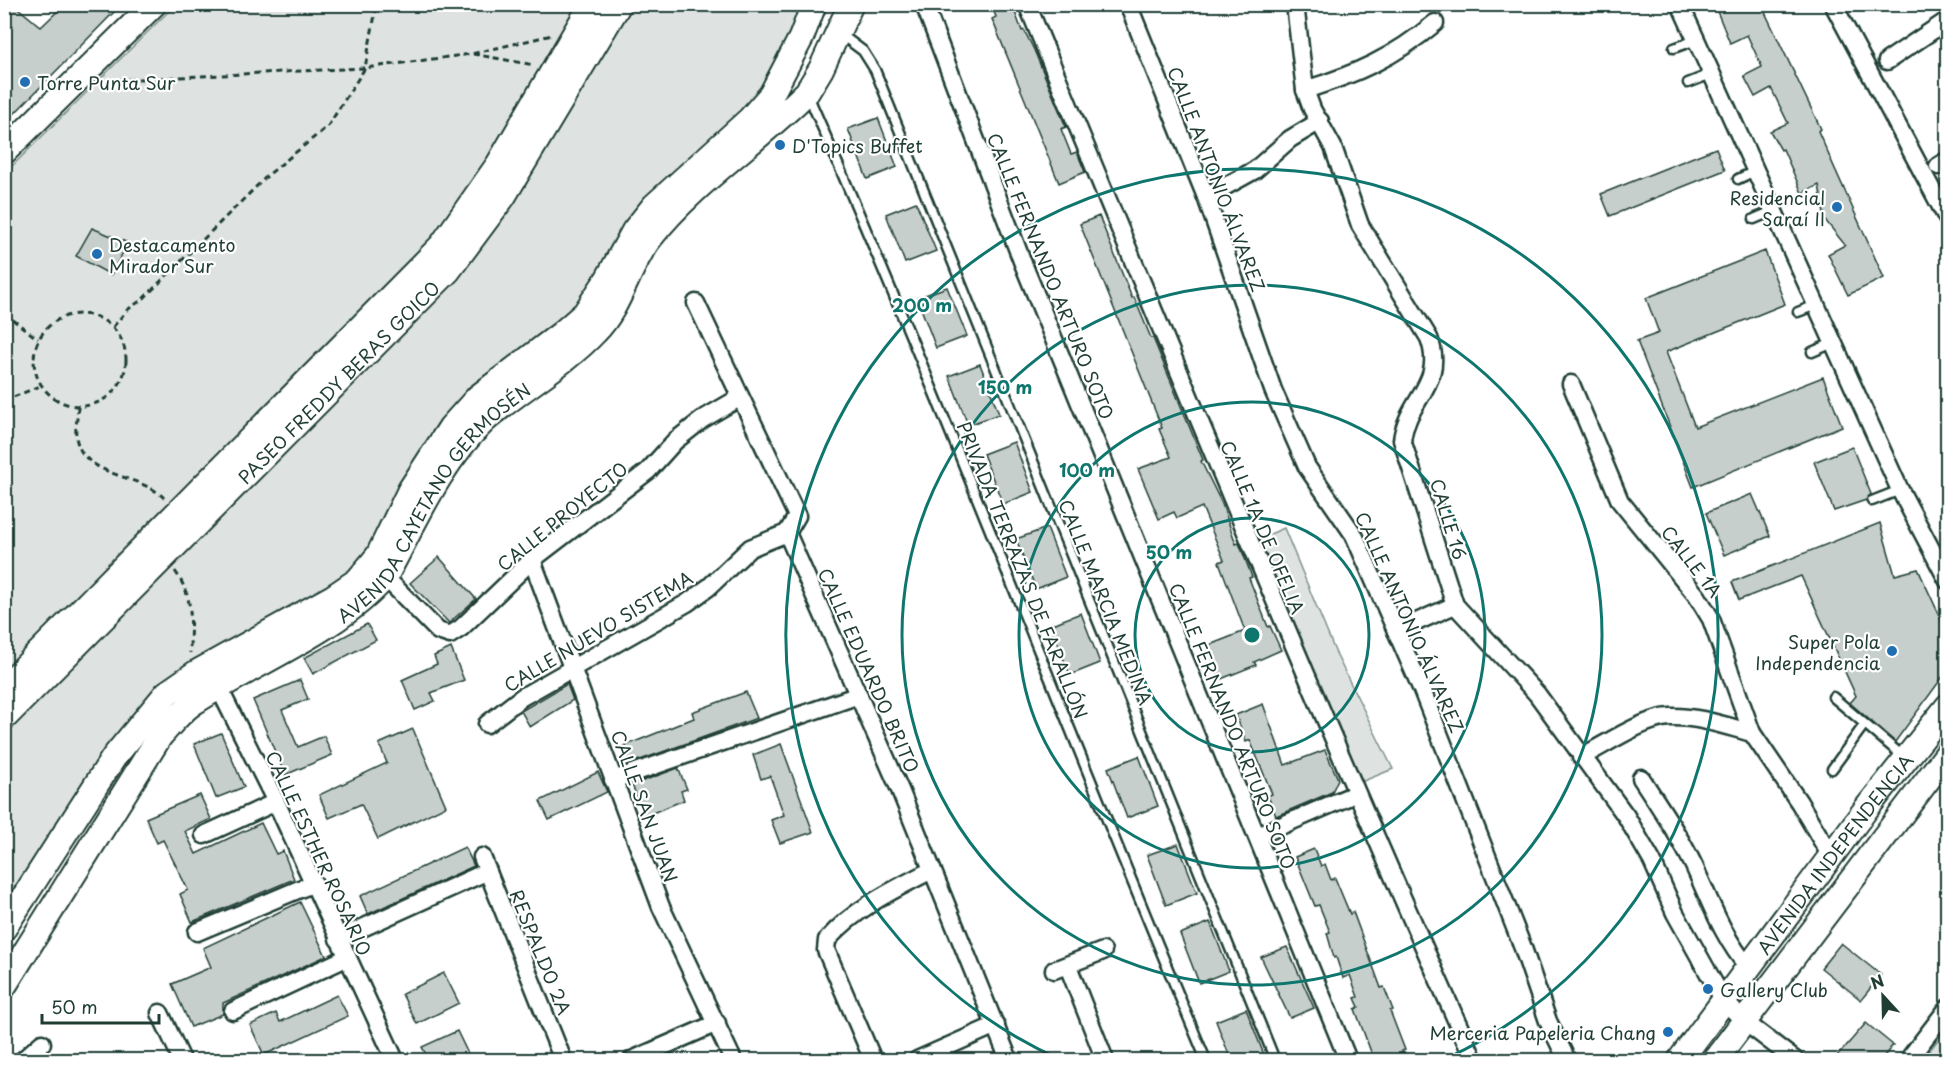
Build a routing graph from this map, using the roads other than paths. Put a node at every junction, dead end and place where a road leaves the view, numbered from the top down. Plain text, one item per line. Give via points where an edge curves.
1 (154, 4) edge
2 (592, 4) edge
3 (619, 4) edge
4 (814, 4) edge
5 (851, 4) edge
6 (924, 4) edge
7 (1027, 4) edge
8 (1128, 4) edge
9 (1295, 4) edge
10 (1680, 4) edge
11 (1833, 4) edge
12 (1947, 20) edge
13 (1435, 23) dead end
14 (838, 33) junction
15 (1696, 40) junction
16 (1674, 48) dead end
17 (1887, 61) dead end
18 (1711, 74) junction
19 (1688, 83) dead end
20 (1305, 90) junction
21 (807, 92) junction
22 (1320, 121) junction
23 (4, 152) edge
24 (1755, 171) junction
25 (1738, 179) dead end
26 (1206, 197) junction
27 (1773, 211) junction
28 (1754, 219) dead end
29 (1947, 220) edge
30 (696, 303) dead end
31 (1816, 305) junction
32 (1798, 312) dead end
33 (1833, 343) junction
34 (1812, 352) dead end
35 (1570, 384) dead end
36 (739, 398) junction
37 (1900, 490) junction
38 (1872, 501) dead end
39 (787, 532) junction
40 (532, 560) junction
41 (385, 577) junction
42 (1947, 581) edge
43 (1455, 605) junction
44 (1396, 631) junction
45 (574, 668) junction
46 (196, 673) junction
47 (4, 688) edge
48 (219, 688) junction
49 (858, 695) junction
50 (1833, 697) dead end
51 (1947, 706) edge
52 (4, 718) edge
53 (487, 723) dead end
54 (1864, 725) junction
55 (1752, 733) junction
56 (1947, 753) edge
57 (1581, 757) junction
58 (1901, 764) junction
59 (1832, 769) dead end
60 (1641, 778) dead end
61 (613, 780) junction
62 (1921, 787) junction
63 (1355, 794) junction
64 (276, 802) junction
65 (204, 835) dead end
66 (1257, 836) junction
67 (1832, 858) junction
68 (932, 870) junction
69 (314, 883) junction
70 (4, 928) edge
71 (197, 932) dead end
72 (338, 939) junction
73 (1103, 951) dead end
74 (346, 958) junction
75 (1749, 968) junction
76 (4, 986) edge
77 (1724, 1001) junction
78 (1947, 1008) edge
79 (232, 1011) dead end
80 (160, 1013) dead end
81 (1745, 1022) junction
82 (717, 1023) junction
83 (996, 1025) junction
84 (42, 1043) dead end
85 (1912, 1059) edge
86 (23, 1060) edge
87 (182, 1060) edge
88 (395, 1060) edge
89 (563, 1060) edge
90 (632, 1060) edge
91 (733, 1060) edge
92 (873, 1060) edge
93 (917, 1060) edge
94 (1009, 1060) edge
95 (1105, 1060) edge
96 (1206, 1060) edge
97 (1275, 1060) edge
98 (1348, 1060) edge
99 (1474, 1060) edge
100 (1567, 1060) edge
101 (1680, 1060) edge
102 (1715, 1060) edge
103 (1795, 1060) edge

1 - 23 street
2 - 47 street, PASEO FREDDY BERAS GOICO via 498,165 442,245
3 - 52 street, PASEO FREDDY BERAS GOICO via 503,198 448,271
4 - 46 street, AVENIDA CAYETANO GERMOSÉN via 771,94 750,119 654,206 634,231 585,313 478,397 451,427 410,490 378,556 358,580
5 - 14 street, AVENIDA CAYETANO GERMOSÉN
6 - 66 street, CALLE FERNANDO ARTURO SOTO via 1022,261
7 - 63 street, CALLE 1A DE OFELIA via 1108,207
8 - 26 street, CALLE ANTONIO ÁLVAREZ
9 - 20 street, CALLE 16
10 - 15 street
11 - 29 street
12 - 17 street
13 - 20 street via 1382,62
14 - 21 street, AVENIDA CAYETANO GERMOSÉN
14 - 97 lane, CALLE MARCIA MEDINA via 863,51 875,69
15 - 16 lane
15 - 18 street
18 - 19 lane
18 - 24 street
20 - 22 street, CALLE 16
21 - 41 street, AVENIDA CAYETANO GERMOSÉN via 669,216 648,240 596,331 486,419 464,442
21 - 96 lane, PRIVADA TERRAZAS DE FARALLÓN via 890,282 1122,862
22 - 26 street via 1255,170
22 - 43 street, CALLE 16 via 1360,225 1430,338 1435,354 1435,369 1404,428 1402,440
24 - 25 lane
24 - 27 street
26 - 44 street, CALLE ANTONIO ÁLVAREZ via 1273,390 1302,457 1353,535
27 - 28 lane
27 - 31 street
30 - 36 street
31 - 32 lane
31 - 33 street
33 - 34 lane
33 - 37 street
35 - 55 street, CALLE 1A via 1620,501 1711,619
36 - 39 street via 797,516
36 - 40 street, CALLE PROYECTO via 703,419 675,441 648,471
37 - 38 lane
37 - 42 street
39 - 45 street, CALLE NUEVO SISTEMA via 750,548 687,603
39 - 49 street, CALLE EDUARDO BRITO
40 - 41 street, CALLE PROYECTO via 450,635 438,631
40 - 45 street, CALLE SAN JUAN
41 - 48 street, AVENIDA CAYETANO GERMOSÉN via 353,608
43 - 44 street
43 - 57 street, CALLE 16 via 1515,668
44 - 100 street, CALLE ANTONIO ÁLVAREZ via 1447,752 1548,1021
45 - 53 street, CALLE NUEVO SISTEMA via 522,697
45 - 61 street, CALLE SAN JUAN
46 - 48 street
46 - 70 street, AVENIDA CAYETANO GERMOSÉN via 167,693 114,757
48 - 64 street, CALLE ESTHER ROSARIO
48 - 76 street, AVENIDA CAYETANO GERMOSÉN via 191,704 160,736
49 - 61 street
49 - 68 street, CALLE EDUARDO BRITO
50 - 54 lane
51 - 58 street, AVENIDA INDEPENDENCIA
54 - 58 lane
54 - 59 lane
55 - 57 street via 1670,717 1650,722
55 - 67 street, CALLE 1A
56 - 62 street, AVENIDA INDEPENDENCIA
57 - 77 street, CALLE 16 via 1639,838
58 - 62 street
58 - 67 street, AVENIDA INDEPENDENCIA
60 - 75 street via 1676,832 1720,923
61 - 82 street, CALLE SAN JUAN via 661,907
62 - 81 street, AVENIDA INDEPENDENCIA
63 - 66 street
63 - 99 street, CALLE 1A DE OFELIA
64 - 65 street
64 - 69 street, CALLE ESTHER ROSARIO
66 - 98 street, CALLE FERNANDO ARTURO SOTO
67 - 75 street, AVENIDA INDEPENDENCIA
68 - 83 street, CALLE EDUARDO BRITO
68 - 92 street via 883,896 837,928 827,940 826,951
69 - 71 street
69 - 72 street, CALLE ESTHER ROSARIO
72 - 74 street, CALLE ESTHER ROSARIO
72 - 89 street, RESPALDO 2A via 485,864
73 - 95 street via 1061,968
74 - 79 street
74 - 88 street, CALLE ESTHER ROSARIO
75 - 77 street, AVENIDA INDEPENDENCIA
77 - 81 street, CALLE 16
77 - 101 street, AVENIDA INDEPENDENCIA
78 - 85 street
80 - 87 street
81 - 102 street, AVENIDA INDEPENDENCIA
81 - 103 street, CALLE 16
82 - 90 street
82 - 91 street, CALLE SAN JUAN
83 - 93 street
83 - 94 street, CALLE EDUARDO BRITO
84 - 86 street

